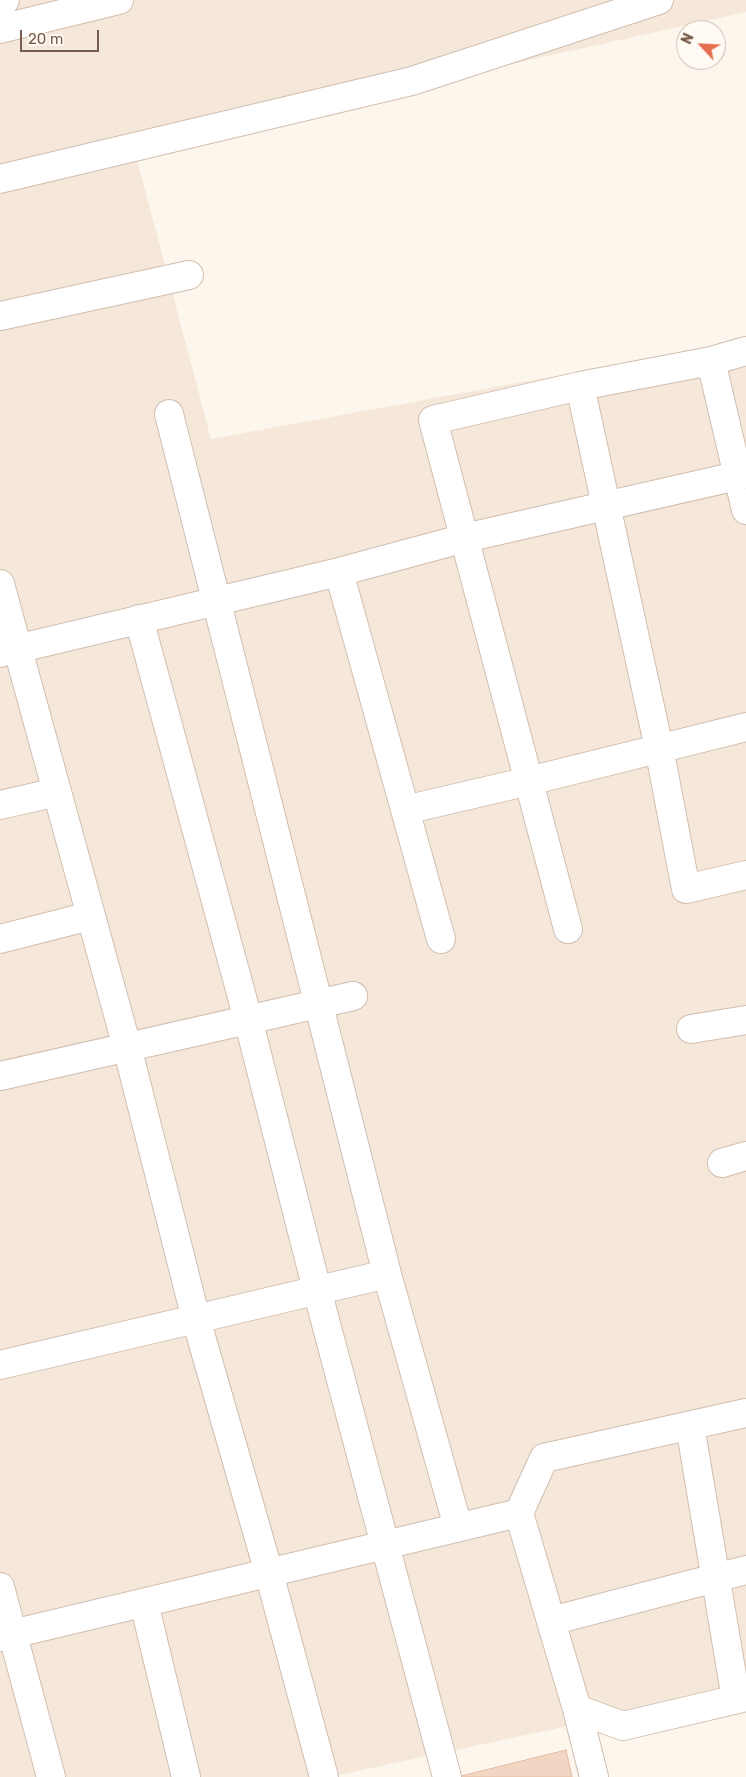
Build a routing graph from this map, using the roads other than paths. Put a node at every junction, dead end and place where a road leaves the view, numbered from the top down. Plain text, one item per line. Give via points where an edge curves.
1 (5, 0) edge
2 (120, 0) edge
3 (659, 0) edge
4 (0, 7) edge
5 (0, 29) edge
6 (0, 179) edge
7 (189, 275) dead end
8 (0, 316) edge
9 (746, 351) edge
10 (711, 361) junction
11 (580, 386) junction
12 (169, 414) dead end
13 (742, 475) edge
14 (605, 506) junction
15 (746, 510) edge
16 (465, 538) junction
17 (339, 572) junction
18 (0, 584) edge
19 (216, 601) junction
20 (139, 619) junction
21 (9, 650) edge
22 (746, 727) edge
23 (660, 748) junction
24 (529, 781) junction
25 (56, 792) junction
26 (0, 804) edge
27 (405, 810) junction
28 (746, 875) edge
29 (90, 916) junction
30 (568, 929) dead end
31 (0, 939) edge
32 (441, 939) dead end
33 (353, 996) dead end
34 (319, 1003) junction
35 (248, 1019) junction
36 (746, 1020) edge
37 (691, 1029) dead end
38 (127, 1047) junction
39 (0, 1076) edge
40 (387, 1274) junction
41 (317, 1290) junction
42 (196, 1319) junction
43 (0, 1365) edge
44 (746, 1413) edge
45 (690, 1426) junction
46 (519, 1513) junction
47 (458, 1527) junction
48 (386, 1545) junction
49 (746, 1570) edge
50 (269, 1573) junction
51 (716, 1579) junction
52 (0, 1587) edge
53 (144, 1603) junction
54 (551, 1621) junction
55 (6, 1636) edge
56 (741, 1698) edge
57 (578, 1709) junction
58 (51, 1777) edge
59 (186, 1777) edge
60 (324, 1777) edge
61 (447, 1777) edge
62 (594, 1777) edge

1 - 4 street
2 - 5 street
3 - 6 street via 412,81
7 - 8 street
9 - 10 street
10 - 11 street
10 - 13 street
11 - 14 street
11 - 16 street via 433,420
12 - 19 street
13 - 14 street
13 - 15 street
14 - 16 street
14 - 23 street
16 - 17 street
16 - 24 street
17 - 19 street
17 - 27 street
18 - 21 street
19 - 20 street
19 - 34 street
20 - 21 street
20 - 35 street
21 - 25 street
22 - 23 street
23 - 24 street
23 - 28 street via 686,889
24 - 27 street
24 - 30 street
25 - 26 street
25 - 29 street
27 - 32 street
29 - 31 street
29 - 38 street
33 - 34 street
34 - 35 street
34 - 40 street
35 - 38 street
35 - 41 street
36 - 37 street
38 - 39 street
38 - 42 street
40 - 41 street
40 - 47 street
41 - 42 street
41 - 48 street
42 - 43 street
42 - 50 street
44 - 45 street
45 - 46 street via 544,1458
45 - 51 street
46 - 47 street
46 - 54 street
47 - 48 street
48 - 50 street
48 - 61 street
49 - 51 street
50 - 53 street
50 - 60 street
51 - 54 street
51 - 56 street
52 - 55 street
53 - 55 street
53 - 59 street
54 - 57 street
55 - 58 street
56 - 57 street via 623,1726
57 - 62 street

